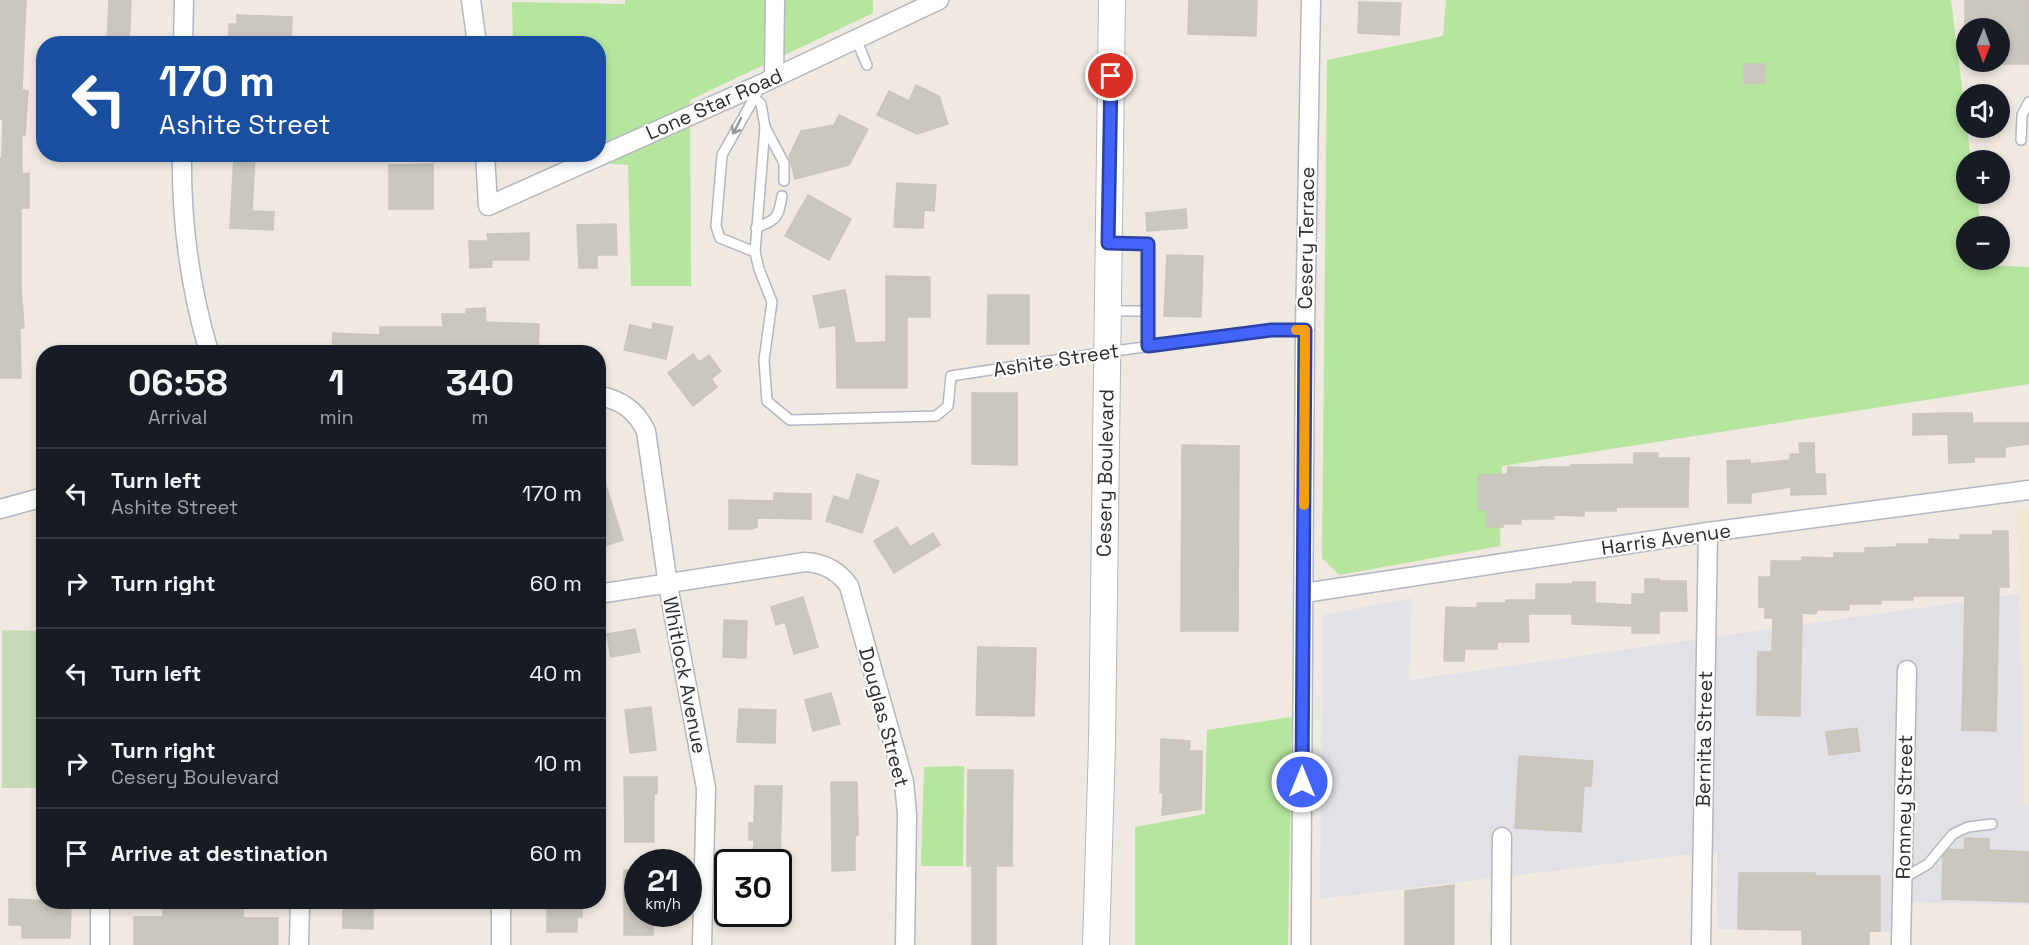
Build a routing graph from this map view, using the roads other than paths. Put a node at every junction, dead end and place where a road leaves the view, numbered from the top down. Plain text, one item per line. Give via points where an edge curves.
1 (184, 0) edge
2 (471, 0) edge
3 (775, 0) edge
4 (939, 0) edge
5 (1112, 0) edge
6 (1311, 0) edge
7 (183, 36) edge
8 (476, 36) edge
9 (856, 39) junction
10 (867, 65) dead end
11 (762, 91) junction
12 (2029, 102) edge
13 (765, 127) junction
14 (2021, 140) dead end
15 (606, 156) edge
16 (182, 162) edge
17 (485, 162) edge
18 (593, 162) edge
19 (784, 181) dead end
20 (782, 196) dead end
21 (756, 228) junction
22 (1108, 243) junction
23 (755, 252) junction
24 (1107, 310) junction
25 (1147, 311) junction
26 (1305, 330) junction
27 (207, 345) edge
28 (1148, 346) junction
29 (1107, 352) junction
30 (606, 397) edge
31 (2029, 490) edge
32 (36, 499) edge
33 (0, 509) edge
34 (1708, 532) junction
35 (668, 585) junction
36 (606, 593) edge
37 (1304, 593) junction
38 (1907, 670) dead end
39 (1992, 824) dead end
40 (1502, 837) dead end
41 (1902, 879) junction
42 (100, 909) edge
43 (300, 909) edge
44 (501, 909) edge
45 (100, 945) edge
46 (299, 945) edge
47 (501, 945) edge
48 (702, 945) edge
49 (905, 945) edge
50 (1096, 945) edge
51 (1301, 945) edge
52 (1501, 945) edge
53 (1701, 945) edge
54 (1901, 945) edge

1 - 7 street
2 - 8 street
3 - 11 street
4 - 9 street, Lone Star Road
5 - 22 main road, Cesery Boulevard
6 - 26 street, Cesery Terrace
9 - 10 lane
9 - 11 street, Lone Star Road
11 - 13 lane
11 - 15 street, Lone Star Road
11 -> 23 lane via 743,114 723,155 716,226 720,238
12 - 14 lane via 2022,115
13 - 19 lane via 784,163
13 - 21 lane
16 - 27 street via 186,251
17 - 18 street, Lone Star Road via 488,206
20 - 21 lane via 779,215
21 - 23 lane
22 - 24 main road, Cesery Boulevard
22 - 25 lane via 1148,244
23 - 29 lane, Ashite Street via 772,302 764,360 767,401 790,420 936,416 948,406 951,376
24 - 25 lane
24 - 29 main road, Cesery Boulevard
25 - 28 lane
26 - 28 lane, Ashite Street via 1272,330
26 - 37 street, Cesery Terrace
28 - 29 lane, Ashite Street
29 - 50 main road, Cesery Boulevard
30 - 35 street, Whitlock Avenue via 621,401 632,410 646,431
31 - 34 street, Harris Avenue
32 - 33 street
34 - 37 street, Harris Avenue
34 - 53 street, Bernita Street
35 - 36 street
35 - 48 street, Whitlock Avenue via 706,788
35 - 49 street, Douglas Street via 805,562 833,570 849,586 904,782
37 - 51 street, Cesery Terrace
38 - 41 street, Romney Street
39 - 41 lane via 1968,827 1953,834 1928,864
40 - 52 street
41 - 54 street, Romney Street
42 - 45 street
43 - 46 street
44 - 47 street

